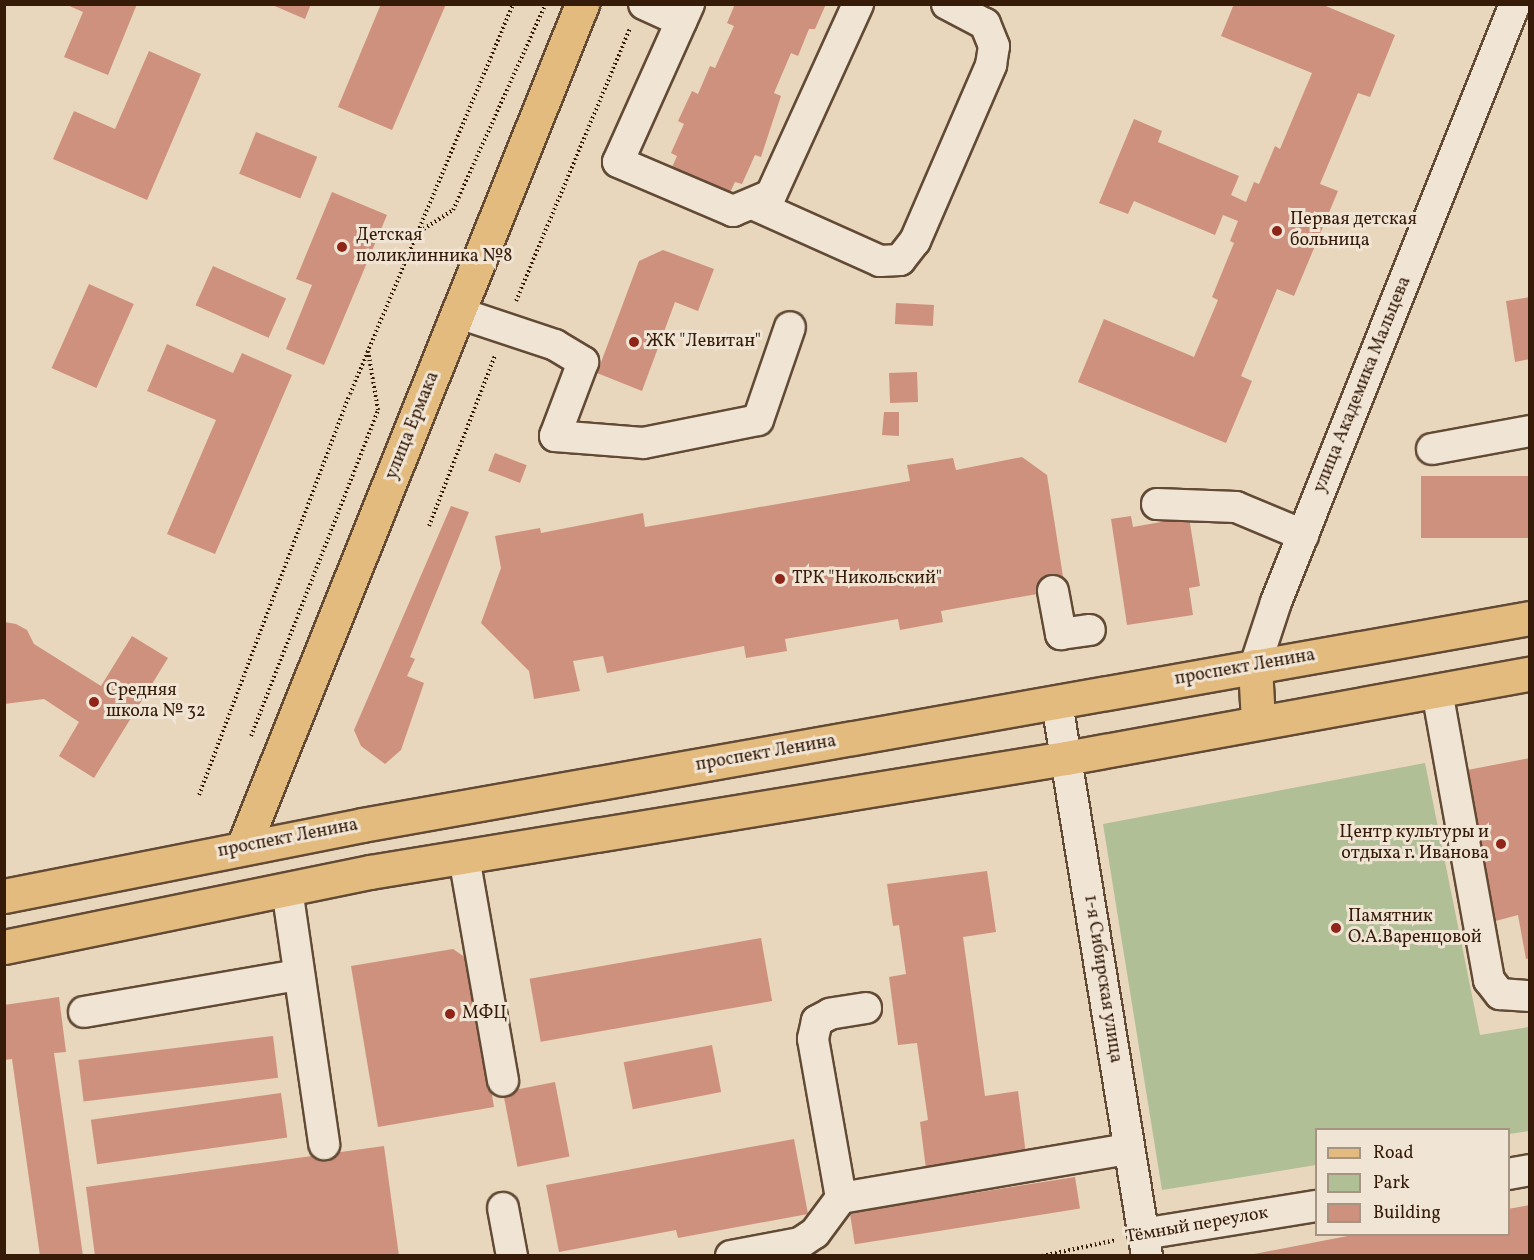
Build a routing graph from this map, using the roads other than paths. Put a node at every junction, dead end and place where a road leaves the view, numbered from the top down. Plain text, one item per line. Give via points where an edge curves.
1 (582, 4) edge
2 (858, 4) edge
3 (947, 4) edge
4 (1515, 4) edge
5 (685, 13) edge
6 (638, 15) edge
7 (754, 205) junction
8 (459, 313) junction
9 (790, 327) dead end
10 (1530, 431) edge
11 (1432, 449) dead end
12 (1157, 504) dead end
13 (1303, 535) junction
14 (1053, 591) dead end
15 (1530, 618) edge
16 (1090, 630) dead end
17 (1255, 666) junction
18 (1530, 674) edge
19 (1437, 691) junction
20 (1057, 703) junction
21 (1258, 722) junction
22 (1066, 758) junction
23 (243, 847) junction
24 (464, 857) junction
25 (287, 889) junction
26 (4, 896) edge
27 (228, 900) junction
28 (4, 947) edge
29 (299, 975) junction
30 (1530, 996) edge
31 (866, 1008) dead end
32 (84, 1012) dead end
33 (503, 1081) dead end
34 (324, 1144) dead end
35 (1129, 1149) junction
36 (1530, 1170) edge
37 (1510, 1173) edge
38 (841, 1198) junction
39 (1315, 1206) edge
40 (503, 1208) dead end
41 (1145, 1245) edge
42 (512, 1256) edge
43 (731, 1256) edge

1 - 8 main road, улица Ермака
2 - 7 street via 771,195
3 - 7 street via 985,24 994,46 991,65 915,241 900,260 880,261
4 - 13 street, улица Академика Мальцева
5 - 6 street
5 - 7 street via 618,162 733,211
8 - 9 street via 555,345 583,362 555,436 643,443 758,420
8 - 23 main road, улица Ермака
10 - 11 street
12 - 13 street via 1236,507
13 - 17 street, улица Академика Мальцева
14 - 16 street via 1061,634
15 - 17 main road, проспект Ленина
17 - 20 main road, проспект Ленина
17 - 21 main road
18 - 19 main road
19 - 21 main road
19 - 30 street via 1489,980 1500,994
20 - 22 street, 1-я Сибирская улица
20 - 23 main road, проспект Ленина
21 - 22 main road
22 - 24 main road
22 - 35 street, 1-я Сибирская улица
23 - 26 main road, проспект Ленина
23 - 27 main road, улица Ермака
24 - 25 main road
24 - 33 street
25 - 27 main road
25 - 29 street
27 - 28 main road
29 - 32 street
29 - 34 street
31 - 38 street via 830,1014 817,1022 813,1039
35 - 38 street
35 - 41 street, 1-я Сибирская улица
36 - 37 street
38 - 43 street via 815,1233 800,1243
39 - 41 street, Тёмный переулок
40 - 42 street

